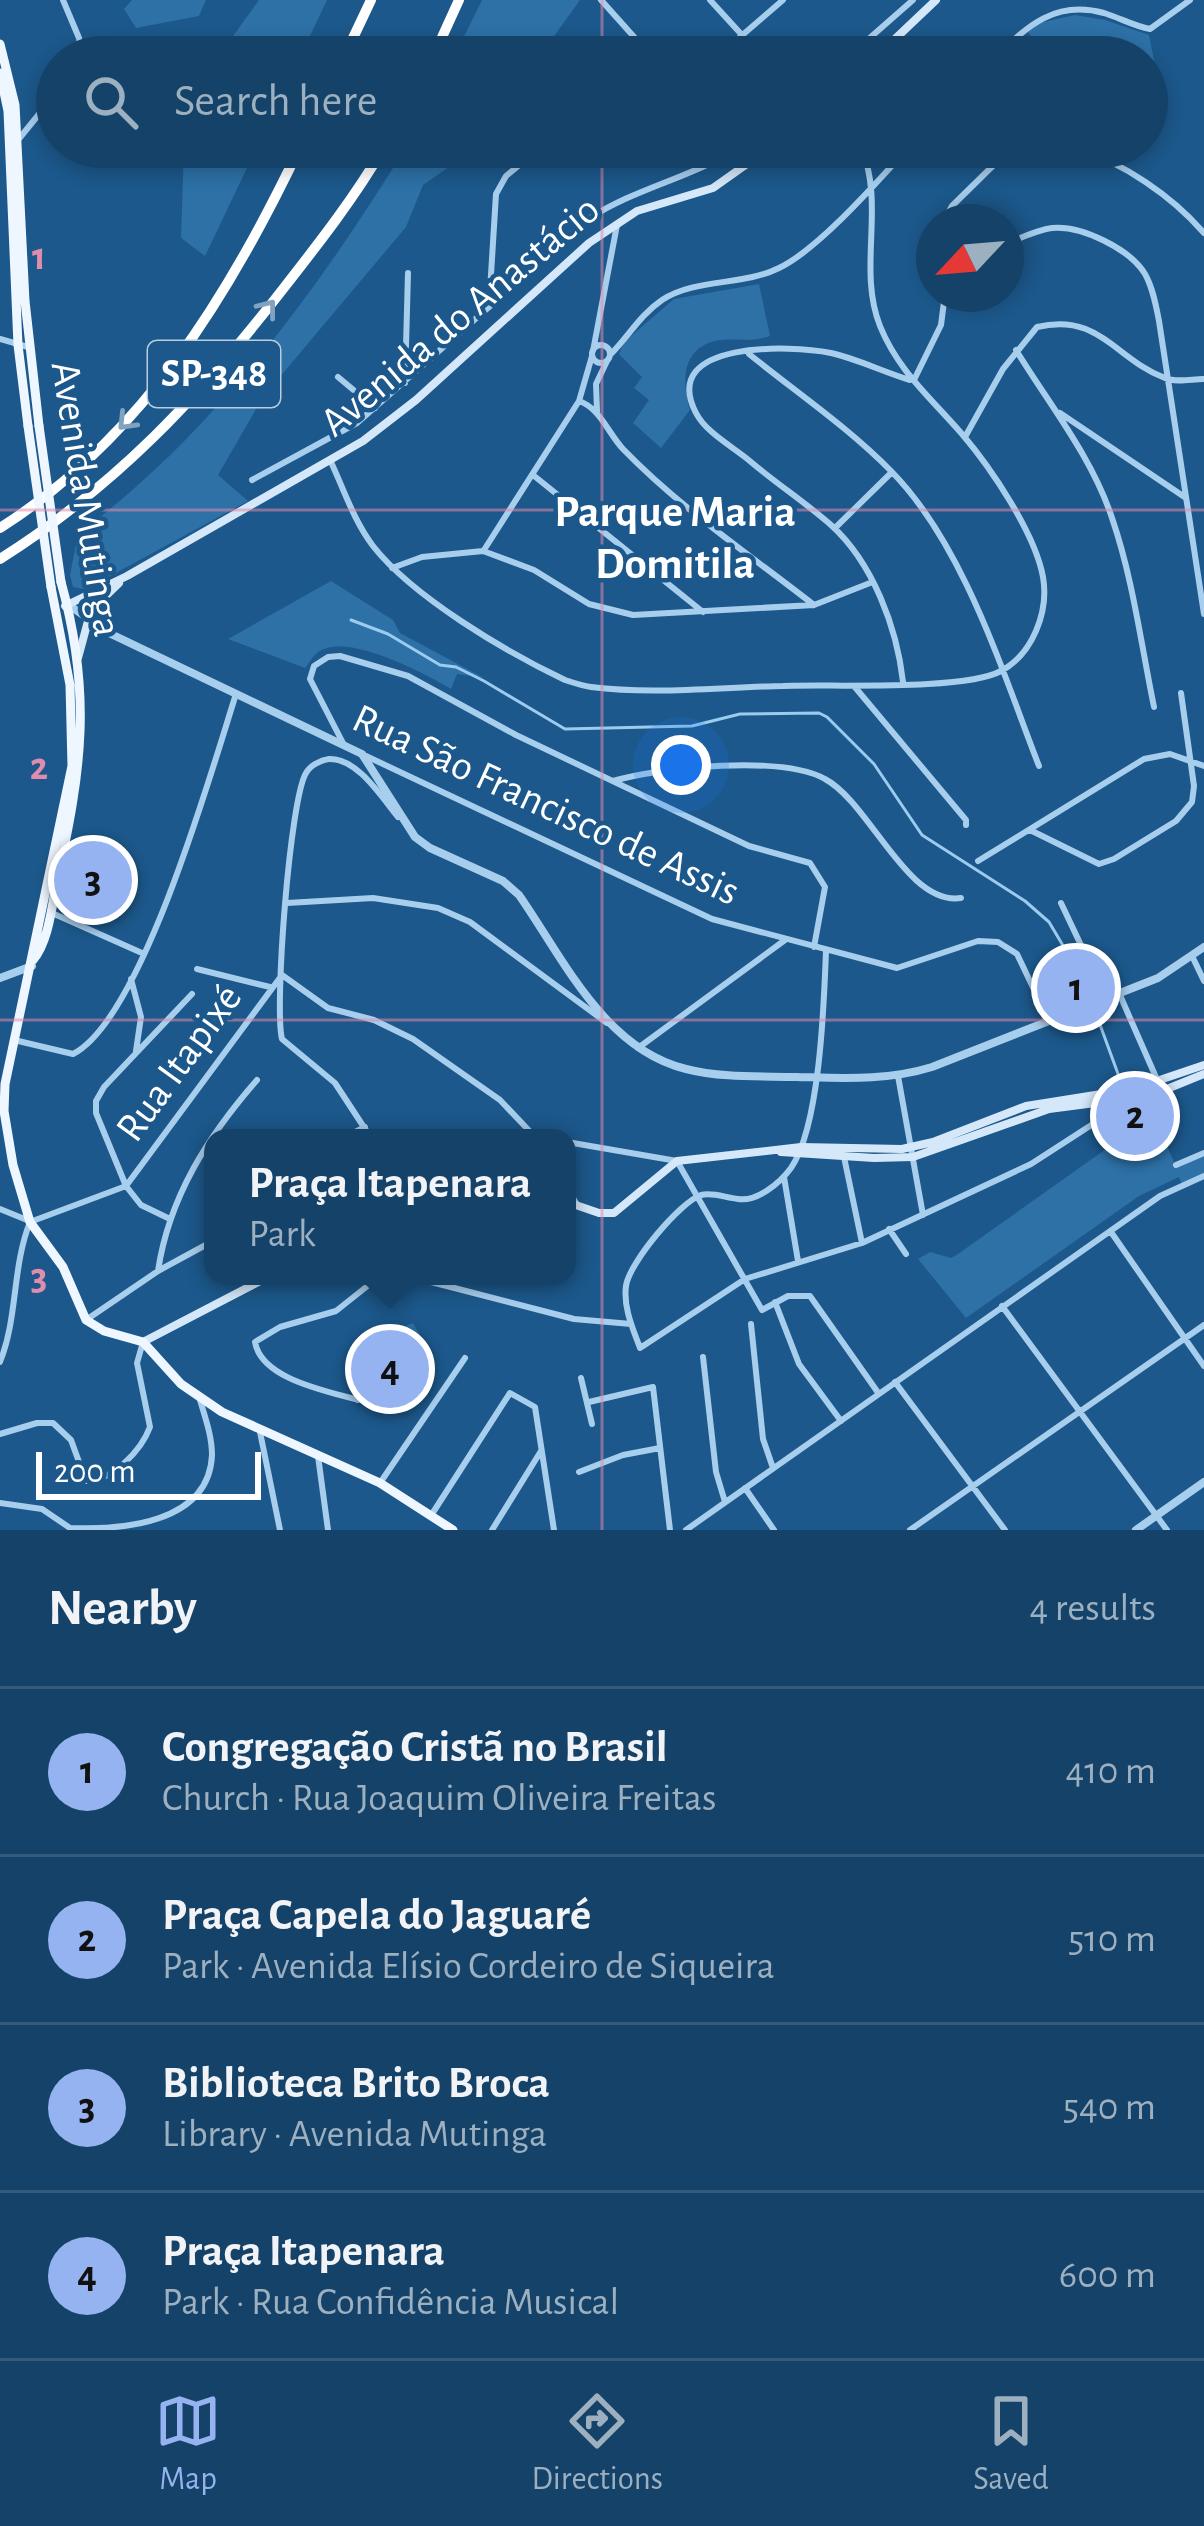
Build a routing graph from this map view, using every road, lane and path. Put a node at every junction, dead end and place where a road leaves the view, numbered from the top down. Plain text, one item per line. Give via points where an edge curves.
1 (63, 0) edge
2 (371, 0) edge
3 (459, 0) edge
4 (601, 0) edge
5 (710, 0) edge
6 (783, 0) edge
7 (913, 0) edge
8 (936, 0) edge
9 (1190, 0) edge
10 (742, 35) joint
11 (79, 36) edge
12 (354, 36) edge
13 (443, 36) edge
14 (633, 36) edge
15 (872, 36) edge
16 (898, 36) edge
17 (1017, 36) edge
18 (0, 44) edge
19 (0, 73) edge
20 (36, 118) edge
21 (18, 140) junction
22 (5, 156) edge
23 (290, 168) edge
24 (370, 168) edge
25 (516, 168) edge
26 (700, 168) edge
27 (741, 168) edge
28 (868, 168) edge
29 (889, 168) edge
30 (991, 168) edge
31 (1120, 168) edge
32 (873, 184) junction
33 (954, 204) edge
34 (617, 221) junction
35 (1204, 233) edge
36 (1024, 238) edge
37 (0, 252) edge
38 (14, 253) junction
39 (23, 269) junction
40 (408, 273) dead end
41 (489, 308) junction
42 (941, 312) edge
43 (598, 326) junction
44 (628, 332) junction
45 (0, 339) edge
46 (23, 346) junction
47 (603, 346) junction
48 (1016, 350) junction
49 (746, 351) junction
50 (593, 353) junction
51 (608, 358) junction
52 (338, 377) dead end
53 (1203, 379) edge
54 (1168, 380) junction
55 (913, 382) junction
56 (405, 384) junction
57 (596, 384) junction
58 (584, 392) junction
59 (579, 400) junction
60 (375, 409) junction
61 (1055, 410) junction
62 (598, 415) junction
63 (965, 437) junction
64 (331, 462) junction
65 (892, 472) junction
66 (533, 475) junction
67 (252, 480) dead end
68 (1186, 498) junction
69 (835, 528) junction
70 (0, 529) edge
71 (483, 550) junction
72 (0, 559) edge
73 (392, 568) junction
74 (127, 576) junction
75 (872, 583) junction
76 (56, 585) junction
77 (68, 604) junction
78 (814, 605) junction
79 (56, 612) junction
80 (703, 613) junction
81 (1204, 614) edge
82 (90, 622) junction
83 (61, 635) junction
84 (78, 658) junction
85 (1002, 670) junction
86 (903, 682) junction
87 (854, 686) junction
88 (237, 691) junction
89 (1181, 693) dead end
90 (1154, 707) dead end
91 (344, 745) junction
92 (362, 754) junction
93 (1191, 761) junction
94 (1039, 766) dead end
95 (1204, 766) edge
96 (613, 782) junction
97 (400, 820) junction
98 (966, 825) dead end
99 (1030, 830) junction
100 (978, 861) dead end
101 (961, 898) dead end
102 (287, 903) junction
103 (1061, 903) dead end
104 (50, 912) junction
105 (785, 940) junction
106 (814, 947) junction
107 (1204, 947) edge
108 (826, 951) junction
109 (142, 953) junction
110 (1193, 958) junction
111 (33, 963) junction
112 (197, 969) dead end
113 (282, 975) junction
114 (0, 978) edge
115 (131, 979) junction
116 (1204, 981) edge
117 (270, 987) junction
118 (192, 994) dead end
119 (1119, 994) junction
120 (1102, 1000) junction
121 (1049, 1021) junction
122 (614, 1028) junction
123 (13, 1040) junction
124 (638, 1048) junction
125 (135, 1054) junction
126 (1204, 1070) edge
127 (898, 1076) junction
128 (816, 1077) junction
129 (257, 1080) dead end
130 (1160, 1086) junction
131 (1119, 1096) junction
132 (365, 1127) joint
133 (217, 1129) edge
134 (361, 1129) edge
135 (527, 1129) edge
136 (576, 1144) edge
137 (204, 1150) edge
138 (800, 1151) junction
139 (844, 1152) junction
140 (913, 1152) junction
141 (1204, 1153) edge
142 (677, 1161) junction
143 (1177, 1165) dead end
144 (1204, 1176) edge
145 (784, 1177) junction
146 (125, 1186) junction
147 (698, 1196) junction
148 (576, 1203) edge
149 (578, 1206) joint
150 (0, 1210) edge
151 (923, 1215) junction
152 (170, 1219) junction
153 (30, 1222) junction
154 (889, 1229) junction
155 (1111, 1232) junction
156 (862, 1243) junction
157 (204, 1246) edge
158 (906, 1254) dead end
159 (798, 1261) junction
160 (158, 1271) junction
161 (745, 1279) junction
162 (253, 1285) edge
163 (369, 1285) edge
164 (443, 1285) edge
165 (775, 1302) junction
166 (1002, 1306) junction
167 (86, 1320) junction
168 (631, 1324) junction
169 (751, 1324) dead end
170 (1204, 1325) edge
171 (1184, 1339) junction
172 (143, 1342) junction
173 (703, 1357) dead end
174 (465, 1358) dead end
175 (0, 1362) edge
176 (1204, 1366) edge
177 (581, 1378) dead end
178 (895, 1382) junction
179 (879, 1394) junction
180 (200, 1400) junction
181 (358, 1400) dead end
182 (589, 1402) junction
183 (1078, 1413) junction
184 (841, 1421) junction
185 (592, 1424) dead end
186 (260, 1432) junction
187 (0, 1435) edge
188 (660, 1448) junction
189 (542, 1450) junction
190 (318, 1456) junction
191 (773, 1468) junction
192 (579, 1472) dead end
193 (1204, 1482) edge
194 (380, 1484) junction
195 (973, 1485) junction
196 (745, 1488) junction
197 (725, 1502) junction
198 (0, 1503) edge
199 (432, 1514) junction
200 (1156, 1515) junction
201 (280, 1530) edge
202 (328, 1530) edge
203 (453, 1530) edge
204 (492, 1530) edge
205 (554, 1530) edge
206 (670, 1530) edge
207 (686, 1530) edge
208 (774, 1530) edge
209 (910, 1530) edge
210 (1005, 1530) edge
211 (1136, 1530) edge
212 (1167, 1530) edge

1 - 11 street
2 - 12 highway
3 - 13 highway
4 - 14 street
5 - 10 street
6 - 10 street
7 - 15 street
8 - 16 main road
9 - 17 street via 1150,28 1065,8
18 - 21 main road, Avenida Mutinga
19 - 22 main road, Avenida Mutinga
20 - 21 street
21 - 22 street
21 - 39 main road, Avenida Mutinga
22 - 38 main road, Avenida Mutinga
23 -> 70 highway, SP-348 via 220,300 140,409
72 -> 24 highway, SP-348 via 125,466 184,410
25 - 41 street via 496,194
26 - 41 street, Avenida do Anastácio via 590,218
27 - 34 main road, Avenida do Anastácio via 713,188
28 - 32 street
29 - 32 street
30 - 33 street
31 - 35 street
32 - 44 street via 792,261 663,299
32 - 55 street via 871,292 889,347
34 - 43 street
34 - 64 main road, Avenida do Anastácio via 416,400
36 - 54 street via 1062,228 1138,265 1154,296
37 - 38 street
38 - 39 street
38 - 46 main road, Avenida Mutinga
39 - 46 main road, Avenida Mutinga
40 - 56 street
41 - 56 street, Avenida do Anastácio
42 - 55 street
43 - 47 street
43 - 50 street
44 - 47 street
44 - 51 street
45 - 46 street
46 - 76 main road, Avenida Mutinga, bridge
47 - 50 street
47 - 51 street
48 - 54 street via 1036,327 1087,327
48 - 61 street
48 - 63 street
49 - 55 street via 830,353
49 - 65 street
49 - 69 street via 712,358 694,374 693,408
50 - 51 street via 598,362
50 - 58 street
51 - 57 street
52 - 60 street
53 - 54 street
54 - 68 street
55 - 63 street
56 - 60 street, Avenida do Anastácio
57 - 58 street
57 - 62 street
58 - 59 street
59 - 62 street
59 - 66 street
60 - 67 street, Avenida do Anastácio
61 - 68 street
61 - 90 street via 1111,514
62 - 78 street via 662,485
63 - 85 street via 1015,512 1044,580 1034,634
64 - 73 street via 357,521
64 - 74 main road, Avenida do Anastácio
65 - 69 street
65 - 85 street via 953,563
66 - 71 street
66 - 80 street
68 - 81 street
69 - 75 street
71 - 73 street
71 - 80 street via 608,610
73 - 87 street via 546,671 590,687
74 - 77 main road, Avenida do Anastácio
74 - 82 main road, Avenida do Anastácio via 94,606
75 - 78 street
75 - 86 street via 893,629
76 - 77 main road, Avenida Mutinga
76 - 79 main road, Avenida Mutinga
77 - 79 main road, Avenida do Anastácio
77 - 82 street, Rua São Francisco de Assis
77 - 84 main road, Avenida Mutinga
78 - 80 street
79 - 83 main road, Avenida Mutinga
82 - 84 main road, Avenida do Anastácio
82 - 88 street, Rua São Francisco de Assis
83 - 84 main road
83 - 111 main road, Avenida Mutinga via 72,766
84 - 104 main road, Avenida Mutinga via 81,763
85 - 86 street
85 - 94 street
86 - 87 street
87 - 98 street
88 - 91 street, Rua São Francisco de Assis
88 - 109 street via 179,871
89 - 93 street
91 - 92 street, Rua São Francisco de Assis
91 - 96 street via 310,679 328,657 408,676
92 - 97 street
92 - 105 street, Rua São Francisco de Assis via 712,920
93 - 95 street
93 - 99 street via 1170,754 1144,759
93 - 99 street via 1192,802 1183,816 1106,863
96 - 101 street via 659,772 802,769 838,787 922,886
96 - 106 street via 749,846 810,863 825,891
97 - 102 street via 339,761 310,768
97 - 122 street via 430,848 519,895
99 - 100 street
102 - 113 street
102 - 122 street via 373,898 439,908
103 - 120 street
104 - 109 street
104 - 111 main road, Avenida Mutinga
105 - 106 street, Rua São Francisco de Assis
105 - 124 street
106 - 108 street, Rua São Francisco de Assis
107 - 110 street
108 - 121 street, Rua São Francisco de Assis via 897,968 998,942 1017,954
108 - 128 street
109 - 115 street
110 - 116 street
110 - 119 street
111 - 114 street
111 - 123 main road, Avenida Mutinga
112 - 117 street
113 - 117 street, Rua Itapixé
113 - 132 street via 282,1040 334,1083
113 - 135 street via 328,1008 413,1039
115 - 123 street via 95,1038 73,1054
115 - 125 street via 141,1017
117 - 146 street, Rua Itapixé
118 - 125 street
119 - 120 street
119 - 130 street
120 - 121 street
121 - 127 street
122 - 124 street
123 - 153 main road, Avenida Mutinga via 4,1112
124 - 128 street via 710,1073
125 - 146 street via 96,1101
126 - 130 main road
127 - 128 street
127 - 140 street
128 - 138 street
129 - 133 street
130 - 131 main road
131 - 140 main road via 1054,1107
131 - 151 street via 1110,1113 1031,1164
132 - 134 street
136 - 142 street
137 - 152 street
138 - 139 main road
138 - 142 main road
138 - 145 street
139 - 140 main road
139 - 156 street
140 - 151 street
141 - 143 street
142 - 147 street
142 - 149 main road via 614,1213
144 - 155 street
145 - 147 street via 748,1200
145 - 159 street
146 - 152 street
146 - 153 street
147 - 161 street
147 - 168 street via 628,1277
148 - 149 street
150 - 153 street
151 - 154 street
152 - 160 street
153 - 167 main road, Avenida Mutinga via 55,1252
153 - 175 street
154 - 156 street
154 - 158 street
155 - 166 street
155 - 171 street
156 - 159 street
157 - 160 street
159 - 161 street
160 - 167 street
161 - 165 street via 762,1310
161 - 168 street via 640,1348
162 - 172 main road
163 - 181 street via 336,1311 254,1342 273,1367
164 - 168 street via 574,1319
165 - 179 street via 810,1296
165 - 184 street via 792,1351
166 - 178 street
166 - 183 street
167 - 172 main road
169 - 191 street
170 - 171 street
171 - 176 street
171 - 183 street
172 - 180 main road
172 - 187 street via 137,1363 150,1427 111,1472 86,1480 71,1440 53,1423
173 - 197 street
174 - 194 street
177 - 182 street
178 - 179 street
178 - 195 street
179 - 184 street
180 - 186 main road
180 - 198 street via 210,1468 170,1516 78,1528 42,1509
182 - 185 street
182 - 188 street via 653,1387
183 - 195 street
183 - 200 street
184 - 191 street
186 - 190 main road
186 - 201 street
188 - 192 street
188 - 206 street
189 - 199 street via 535,1406 510,1393
189 - 204 street
189 - 205 street
190 - 194 main road
190 - 202 street
191 - 196 street
193 - 200 street
194 - 199 main road
195 - 209 street
195 - 210 street
196 - 197 street
196 - 208 street
197 - 207 street
199 - 203 main road
200 - 211 street
200 - 212 street

